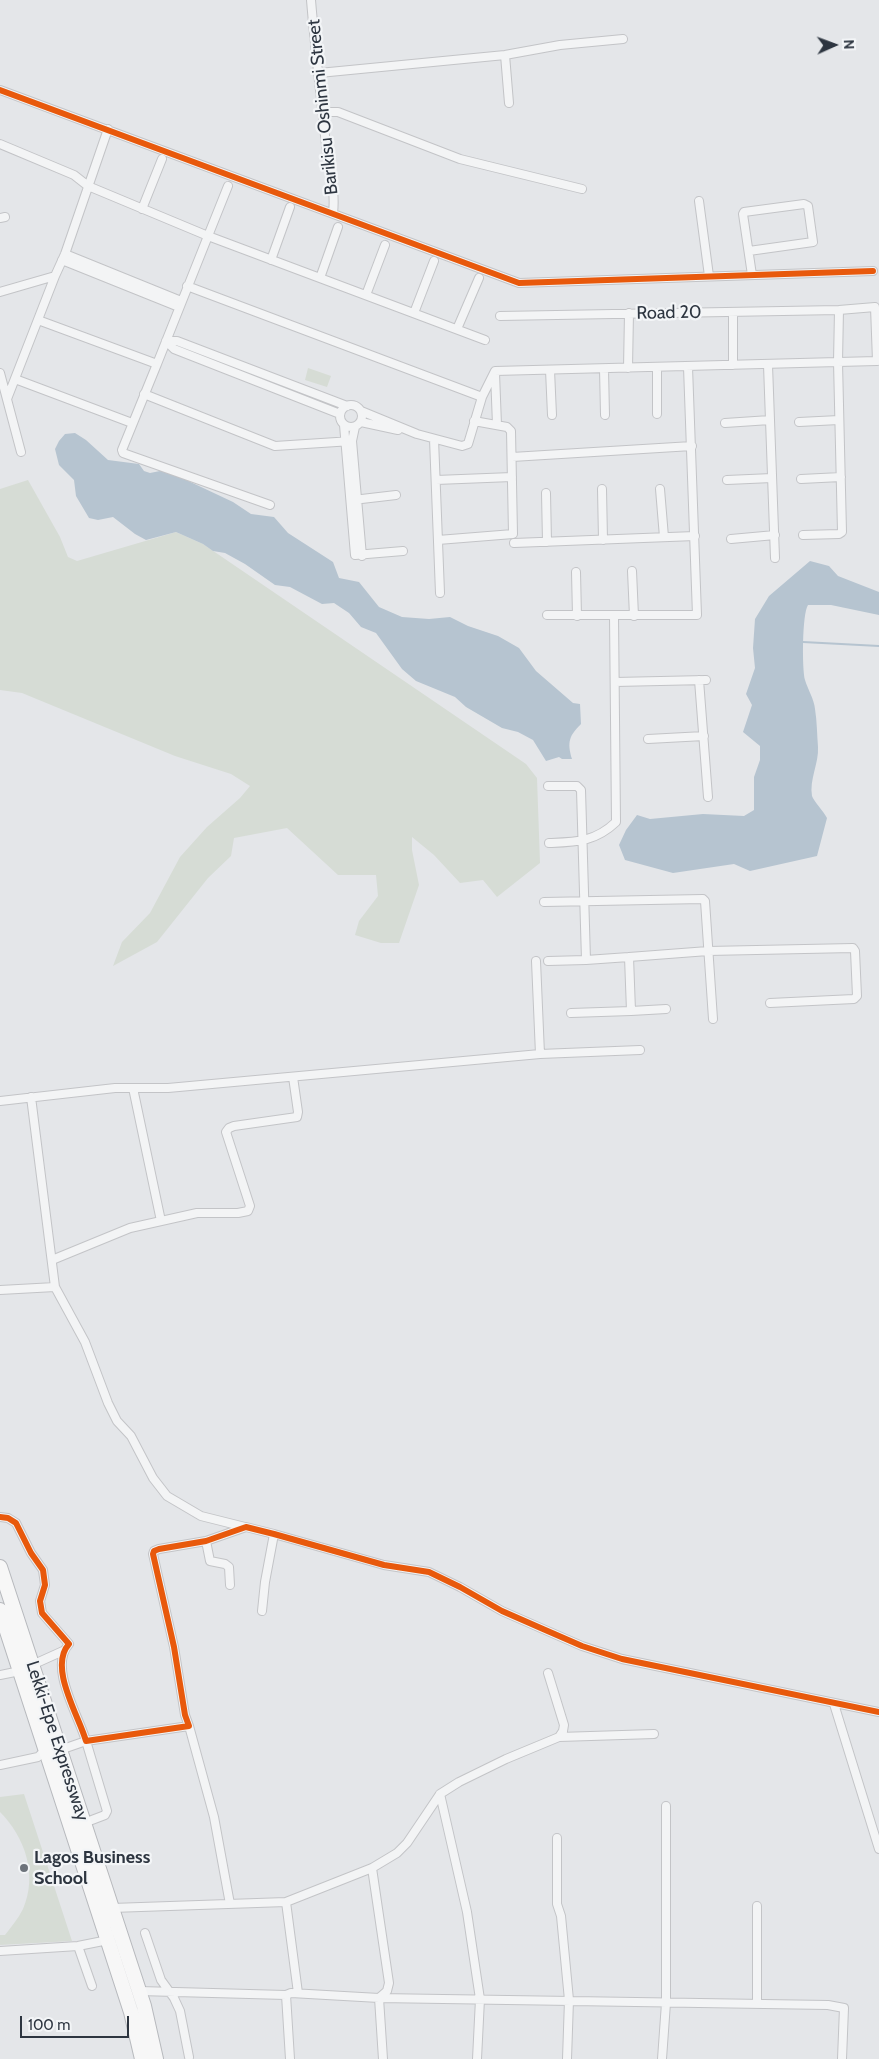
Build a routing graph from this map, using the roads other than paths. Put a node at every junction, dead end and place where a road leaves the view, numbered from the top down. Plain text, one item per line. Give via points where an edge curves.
1 (311, 0) edge
2 (623, 39) dead end
3 (505, 55) junction
4 (318, 74) junction
5 (0, 90) edge
6 (509, 103) dead end
7 (322, 112) junction
8 (108, 130) junction
9 (0, 144) edge
10 (162, 159) dead end
11 (88, 186) junction
12 (228, 186) dead end
13 (582, 189) dead end
14 (699, 201) dead end
15 (290, 207) dead end
16 (142, 209) junction
17 (333, 213) junction
18 (338, 226) dead end
19 (208, 236) junction
20 (386, 245) dead end
21 (749, 251) junction
22 (63, 257) junction
23 (271, 260) junction
24 (434, 260) dead end
25 (873, 271) dead end
26 (752, 275) junction
27 (55, 276) junction
28 (709, 276) junction
29 (320, 278) junction
30 (479, 278) dead end
31 (187, 286) junction
32 (0, 292) edge
33 (366, 295) junction
34 (180, 304) junction
35 (839, 310) junction
36 (733, 312) junction
37 (414, 313) junction
38 (629, 313) junction
39 (500, 316) dead end
40 (38, 320) junction
41 (457, 329) junction
42 (166, 340) junction
43 (485, 340) dead end
44 (838, 362) junction
45 (157, 364) junction
46 (768, 364) junction
47 (733, 365) junction
48 (688, 367) junction
49 (628, 368) junction
50 (657, 368) junction
51 (604, 369) junction
52 (550, 370) junction
53 (495, 371) junction
54 (0, 373) edge
55 (15, 379) junction
56 (144, 394) junction
57 (482, 397) junction
58 (7, 399) junction
59 (347, 406) junction
60 (361, 411) junction
61 (340, 414) junction
62 (657, 414) dead end
63 (552, 415) dead end
64 (605, 415) dead end
65 (770, 420) junction
66 (839, 420) junction
67 (474, 421) junction
68 (799, 422) dead end
69 (132, 423) junction
70 (725, 423) dead end
71 (344, 425) junction
72 (358, 425) junction
73 (497, 425) junction
74 (417, 434) junction
75 (434, 439) junction
76 (348, 441) junction
77 (692, 446) junction
78 (21, 452) dead end
79 (512, 457) junction
80 (512, 476) junction
81 (841, 477) junction
82 (772, 478) junction
83 (801, 479) dead end
84 (436, 480) junction
85 (727, 480) dead end
86 (602, 489) dead end
87 (660, 490) dead end
88 (546, 492) dead end
89 (396, 495) dead end
90 (353, 500) junction
91 (270, 505) dead end
92 (803, 535) dead end
93 (696, 536) junction
94 (774, 536) junction
95 (664, 538) junction
96 (731, 538) dead end
97 (438, 540) junction
98 (603, 540) junction
99 (547, 542) junction
100 (514, 543) dead end
101 (403, 551) dead end
102 (775, 558) dead end
103 (632, 571) dead end
104 (576, 572) dead end
105 (440, 593) dead end
106 (547, 615) dead end
107 (577, 616) junction
108 (614, 616) junction
109 (634, 616) junction
110 (615, 682) junction
111 (704, 736) junction
112 (648, 739) dead end
113 (548, 786) dead end
114 (708, 797) dead end
115 (583, 842) junction
116 (549, 843) dead end
117 (584, 900) junction
118 (544, 902) dead end
119 (708, 951) junction
120 (629, 956) junction
121 (586, 960) junction
122 (536, 961) dead end
123 (548, 961) dead end
124 (770, 1003) dead end
125 (666, 1009) dead end
126 (631, 1010) junction
127 (571, 1013) dead end
128 (713, 1019) dead end
129 (640, 1050) dead end
130 (540, 1054) junction
131 (293, 1077) junction
132 (132, 1088) junction
133 (31, 1097) junction
134 (0, 1101) edge
135 (161, 1221) junction
136 (52, 1260) junction
137 (56, 1287) junction
138 (0, 1290) edge
139 (0, 1517) edge
140 (246, 1528) junction
141 (274, 1534) junction
142 (206, 1541) junction
143 (0, 1567) edge
144 (230, 1585) dead end
145 (0, 1610) edge
146 (262, 1611) dead end
147 (63, 1650) junction
148 (26, 1668) junction
149 (548, 1674) dead end
150 (0, 1675) edge
151 (834, 1704) junction
152 (879, 1712) edge
153 (189, 1726) junction
154 (654, 1734) dead end
155 (559, 1737) junction
156 (86, 1741) junction
157 (45, 1750) junction
158 (60, 1750) junction
159 (0, 1765) edge
160 (440, 1794) junction
161 (666, 1806) dead end
162 (84, 1823) junction
163 (556, 1838) dead end
164 (879, 1849) edge
165 (372, 1868) junction
166 (286, 1902) junction
167 (230, 1904) junction
168 (757, 1906) dead end
169 (112, 1908) junction
170 (145, 1933) dead end
171 (108, 1940) junction
172 (78, 1946) junction
173 (0, 1951) edge
174 (92, 1986) dead end
175 (139, 1991) junction
176 (171, 1992) junction
177 (298, 1993) junction
178 (286, 1995) junction
179 (379, 1998) junction
180 (480, 1998) junction
181 (569, 2000) junction
182 (666, 2003) junction
183 (757, 2004) junction
184 (189, 2057) dead end
185 (142, 2059) edge
186 (156, 2059) edge
187 (290, 2059) edge
188 (383, 2059) edge
189 (477, 2059) edge
190 (568, 2059) edge
191 (662, 2059) edge
192 (842, 2059) edge

1 - 4 street, Barikisu Oshinmi Street
2 - 3 street via 560,45
3 - 4 street
3 - 6 street
4 - 7 street, Barikisu Oshinmi Street
5 - 8 street
7 - 13 street via 338,112 460,159
7 - 17 street, Barikisu Oshinmi Street via 334,193
8 - 11 street
8 - 17 street
9 - 11 street via 74,175
10 - 16 street
11 - 16 street
11 - 22 street
12 - 19 street
14 - 28 street
15 - 23 street
16 - 19 street
17 - 28 street via 519,283
18 - 29 street
19 - 23 street
19 - 31 street
20 - 33 street
21 - 21 street via 814,242 808,206 744,212
21 - 26 street
22 - 27 street
22 - 34 street
23 - 29 street
24 - 37 street
25 - 26 street
26 - 28 street
27 - 32 street
27 - 40 street
29 - 33 street
30 - 41 street
31 - 34 street
31 - 57 street
33 - 37 street
34 - 42 street
35 - 36 street, Road 20
35 - 44 street
35 - 44 street, Road 20 via 875,307 877,362
36 - 38 street, Road 20
36 - 47 street
37 - 41 street
38 - 39 street, Road 20
38 - 49 street
40 - 45 street
40 - 55 street
41 - 43 street
42 - 45 street
42 - 59 street via 177,341
42 - 61 street via 174,349
44 - 46 street
44 - 66 street
45 - 56 street
46 - 47 street
46 - 65 street
47 - 48 street
48 - 50 street
48 - 77 street
49 - 50 street
49 - 51 street
50 - 62 street
51 - 52 street
51 - 64 street
52 - 53 street
52 - 63 street
53 - 57 street
53 - 73 street
54 - 58 street
55 - 58 street
55 - 69 street
56 - 69 street
56 - 76 street via 275,446
57 - 67 street
58 - 78 street
59 - 60 street via 355,406
59 - 61 street
60 - 72 street
60 - 74 street
61 - 71 street
65 - 70 street
65 - 82 street
66 - 68 street
66 - 81 street
67 - 73 street
67 - 75 street via 466,445
69 - 91 street via 122,450 126,455
71 - 72 street
71 - 76 street
72 - 74 street
72 - 76 street
73 - 79 street via 510,428
74 - 75 street
75 - 84 street
76 - 90 street
77 - 79 street
77 - 93 street
79 - 80 street
80 - 84 street
80 - 97 street via 513,534
81 - 83 street
81 - 92 street via 841,533
82 - 85 street
82 - 94 street
84 - 97 street
86 - 98 street
87 - 95 street
88 - 99 street
89 - 90 street
90 - 101 street via 359,555
93 - 95 street
93 - 109 street via 697,615
94 - 96 street
94 - 102 street
95 - 98 street
97 - 105 street
98 - 99 street
99 - 100 street
103 - 109 street
104 - 107 street
106 - 107 street
107 - 108 street
108 - 109 street
108 - 110 street
110 - 111 street via 702,680
110 - 115 street via 616,822 607,831
111 - 112 street
111 - 114 street
113 - 115 street via 577,786 581,790
115 - 116 street
115 - 117 street
117 - 118 street
117 - 119 street via 701,898 705,902
117 - 121 street
119 - 120 street
119 - 124 street via 850,947 855,951 857,996 854,999
119 - 128 street
120 - 121 street
120 - 126 street
121 - 123 street
122 - 130 street
125 - 126 street
126 - 127 street
129 - 130 street
130 - 131 street
131 - 132 street
131 - 135 street via 297,1117 232,1126 226,1132 250,1206 248,1211 197,1213
132 - 133 street
132 - 135 street
133 - 134 street
133 - 136 street
135 - 136 street via 130,1228
136 - 137 street
137 - 138 street
137 - 140 street via 85,1342 108,1403 166,1496 201,1516
139 - 147 street via 16,1523 43,1570 45,1585 40,1606 42,1613 68,1644
140 - 141 street
140 - 142 street
141 - 146 street
141 - 151 street via 384,1564 429,1572 502,1611 582,1646 622,1659
142 - 144 street via 210,1561 229,1567
142 - 153 street via 159,1549 153,1554
143 - 148 highway, Lekki-Epe Expressway
145 - 148 highway, Lekki-Epe Expressway
147 - 148 street
147 - 156 street via 61,1658 67,1694
148 - 150 street
148 - 157 highway, Lekki-Epe Expressway
148 - 158 highway, Lekki-Epe Expressway
149 - 155 street via 564,1725
151 - 152 street
151 - 164 street
153 - 156 street
153 - 167 street via 214,1817
154 - 155 street
155 - 160 street via 490,1766
156 - 158 street
156 - 162 street via 107,1811 105,1815
157 - 159 street via 38,1757
157 - 171 highway, Lekki-Epe Expressway
158 - 162 highway, Lekki-Epe Expressway
160 - 165 street via 407,1843
160 - 180 street via 467,1912
161 - 182 street
162 - 169 highway, Lekki-Epe Expressway
163 - 181 street via 557,1904
165 - 166 street
165 - 179 street via 389,1983 387,1991
166 - 167 street
166 - 177 street
167 - 169 street
168 - 183 street
169 - 175 highway, Lekki-Epe Expressway
170 - 176 street via 161,1980
171 - 172 street
171 - 185 highway, Lekki-Epe Expressway
172 - 173 street
172 - 174 street
175 - 176 street
175 - 186 highway, Lekki-Epe Expressway
176 - 178 street
176 - 184 street via 180,2011
177 - 178 street
177 - 179 street
178 - 187 street
179 - 180 street
179 - 188 street
180 - 181 street
180 - 189 street
181 - 182 street
181 - 190 street
182 - 183 street
182 - 191 street
183 - 192 street via 844,2008

